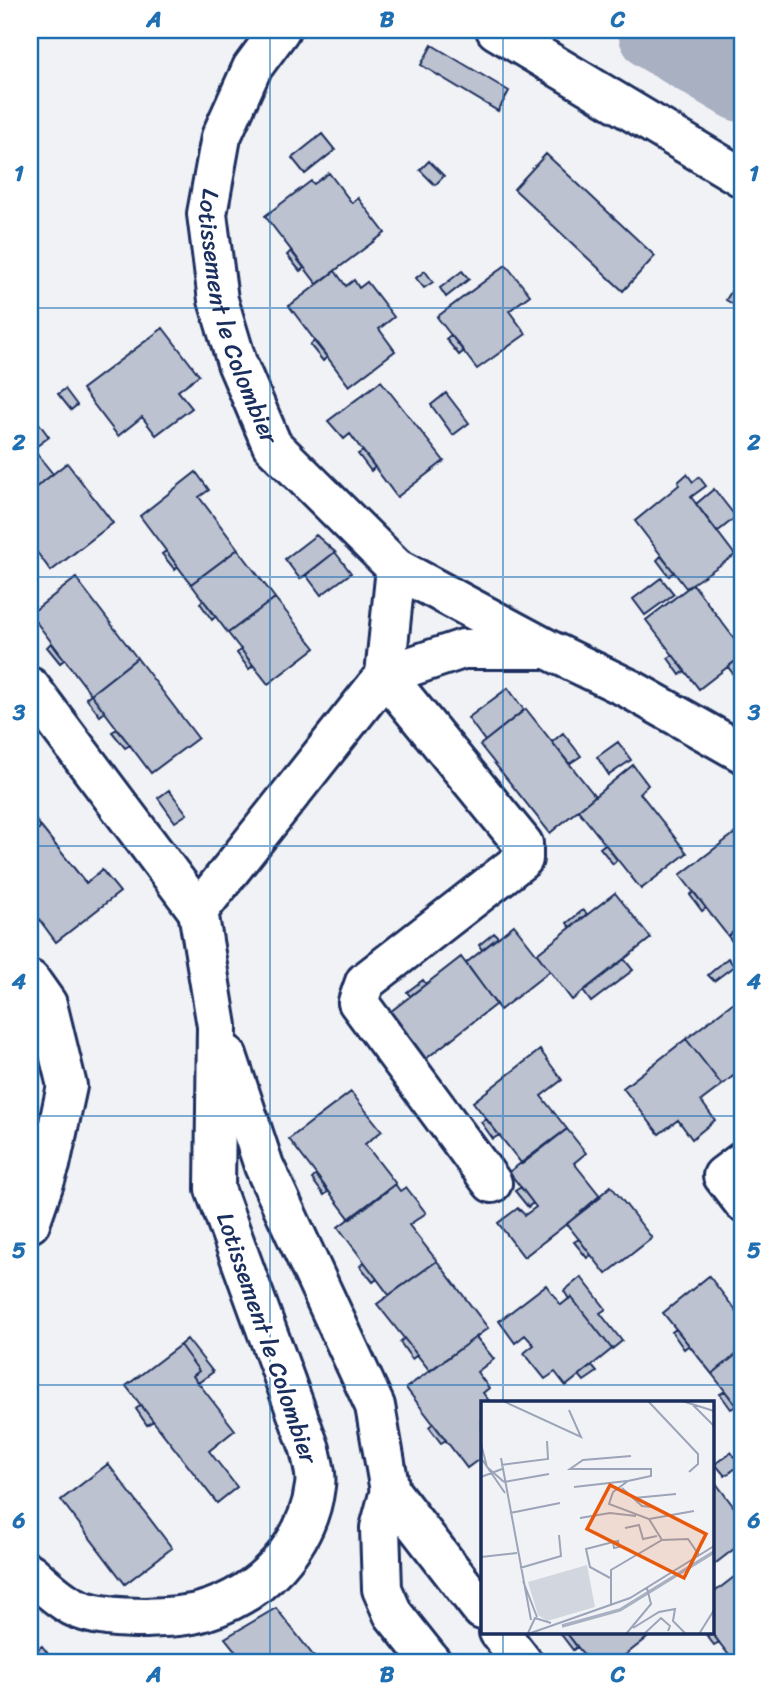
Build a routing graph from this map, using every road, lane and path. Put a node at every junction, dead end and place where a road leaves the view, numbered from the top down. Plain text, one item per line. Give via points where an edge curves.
1 (280, 30) edge
2 (496, 30) edge
3 (743, 178) edge
4 (396, 568) junction
5 (547, 649) junction
6 (385, 675) junction
7 (30, 687) edge
8 (743, 753) edge
9 (198, 911) junction
10 (30, 980) edge
11 (218, 1026) junction
12 (743, 1161) edge
13 (492, 1183) dead end
14 (743, 1202) edge
15 (30, 1223) edge
16 (390, 1491) junction
17 (30, 1573) edge
18 (481, 1609) edge
19 (501, 1634) edge
20 (432, 1663) edge
21 (523, 1663) edge

1 - 4 street, Lotissement le Colombier via 252,68 221,138 207,214 218,300 237,363 272,446
2 - 3 street
4 - 5 street, Lotissement le Colombier
4 - 6 street
5 - 6 street, Lotissement le Colombier via 463,649
5 - 8 street, Lotissement le Colombier
6 - 9 street
6 - 13 street via 523,844 523,859 365,982 358,1002
7 - 9 street, Lotissement le Colombier
9 - 11 street, Lotissement le Colombier
10 - 15 street via 47,1004 67,1086 50,1165
11 - 16 street via 264,1166 375,1406
11 - 17 street, Lotissement le Colombier via 215,1189 310,1449 316,1483 308,1518 272,1574 236,1599 204,1611 117,1618 73,1607
12 - 14 street via 723,1175
16 - 18 street
16 - 20 street via 380,1528 382,1589 393,1614
19 - 21 street

